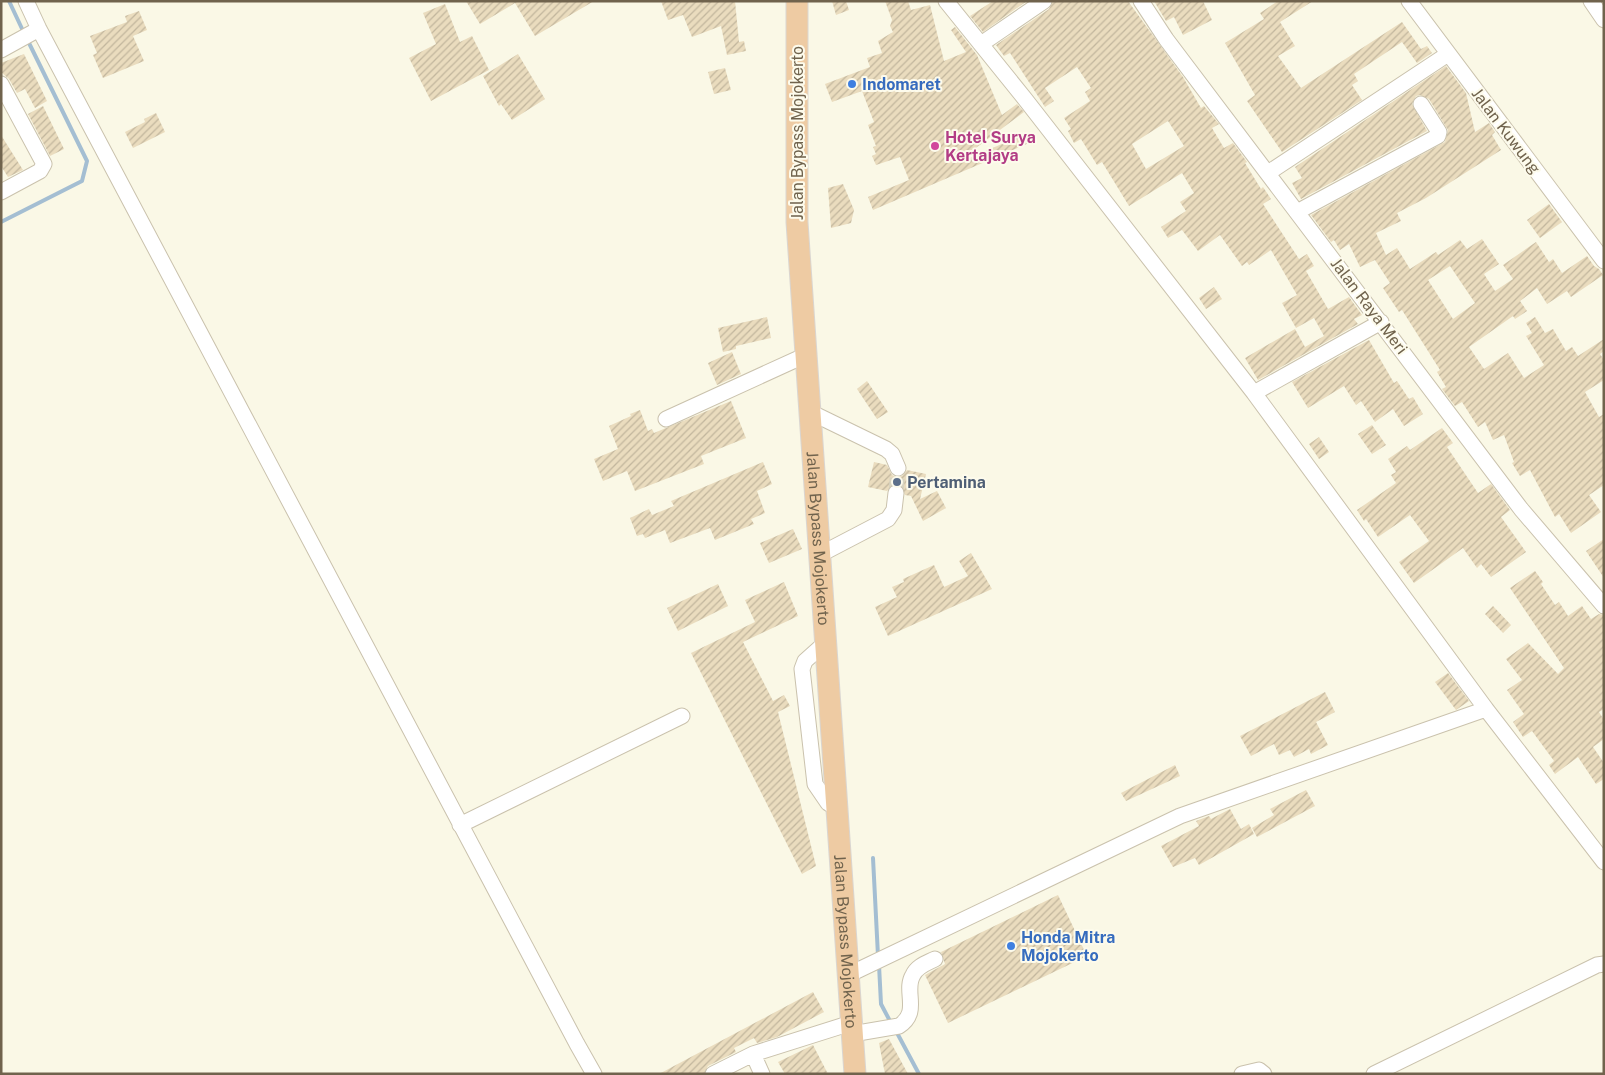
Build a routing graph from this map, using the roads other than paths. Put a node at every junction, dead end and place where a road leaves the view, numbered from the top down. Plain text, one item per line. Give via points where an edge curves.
1 (26, 1) edge
2 (797, 1) edge
3 (946, 1) edge
4 (1044, 1) edge
5 (1141, 1) edge
6 (1409, 1) edge
7 (1591, 1) edge
8 (1604, 20) edge
9 (37, 31) junction
10 (987, 40) dead end
11 (2, 48) edge
12 (1448, 54) junction
13 (1, 84) edge
14 (1421, 104) dead end
15 (1268, 173) junction
16 (1, 192) edge
17 (1297, 212) junction
18 (1604, 261) edge
19 (1381, 322) junction
20 (806, 356) junction
21 (1254, 393) junction
22 (810, 412) junction
23 (666, 419) dead end
24 (898, 468) tunnel mouth
25 (896, 493) tunnel mouth
26 (819, 555) junction
27 (1604, 606) edge
28 (1486, 709) junction
29 (682, 716) dead end
30 (460, 825) junction
31 (1604, 862) edge
32 (935, 958) dead end
33 (1604, 964) edge
34 (848, 975) junction
35 (851, 1029) junction
36 (753, 1054) junction
37 (594, 1074) edge
38 (713, 1074) edge
39 (762, 1074) edge
40 (855, 1074) edge
41 (1242, 1074) edge
42 (1264, 1074) edge
43 (1374, 1074) edge

1 - 9 street
2 - 20 highway, Jalan Bypass Mojokerto via 796,178
3 - 21 street
4 - 10 street
5 - 15 street, Jalan Raya Meri
6 - 12 street, Jalan Kuwung
7 - 8 street
9 - 11 street
9 - 30 street
12 - 15 street
12 - 18 street, Jalan Kuwung
13 - 16 street via 44,164 40,171
14 - 17 street via 1439,132 1438,136
15 - 17 street, Jalan Raya Meri
17 - 19 street, Jalan Raya Meri
19 - 21 street
19 - 27 street, Jalan Raya Meri via 1521,509
20 - 22 highway, Jalan Bypass Mojokerto
20 - 23 street
21 - 28 street
22 - 24 street via 886,449
22 - 26 highway, Jalan Bypass Mojokerto
25 - 26 street via 894,510 888,519
26 - 34 highway, Jalan Bypass Mojokerto
28 - 31 street
28 - 34 street via 1180,816
29 - 30 street
30 - 37 street
32 - 35 street via 912,975 910,1014 899,1026 884,1030
33 - 43 street
34 - 35 highway, Jalan Bypass Mojokerto
35 - 36 street
35 - 40 highway, Jalan Bypass Mojokerto
36 - 38 street
36 - 39 street
41 - 42 street via 1259,1070

